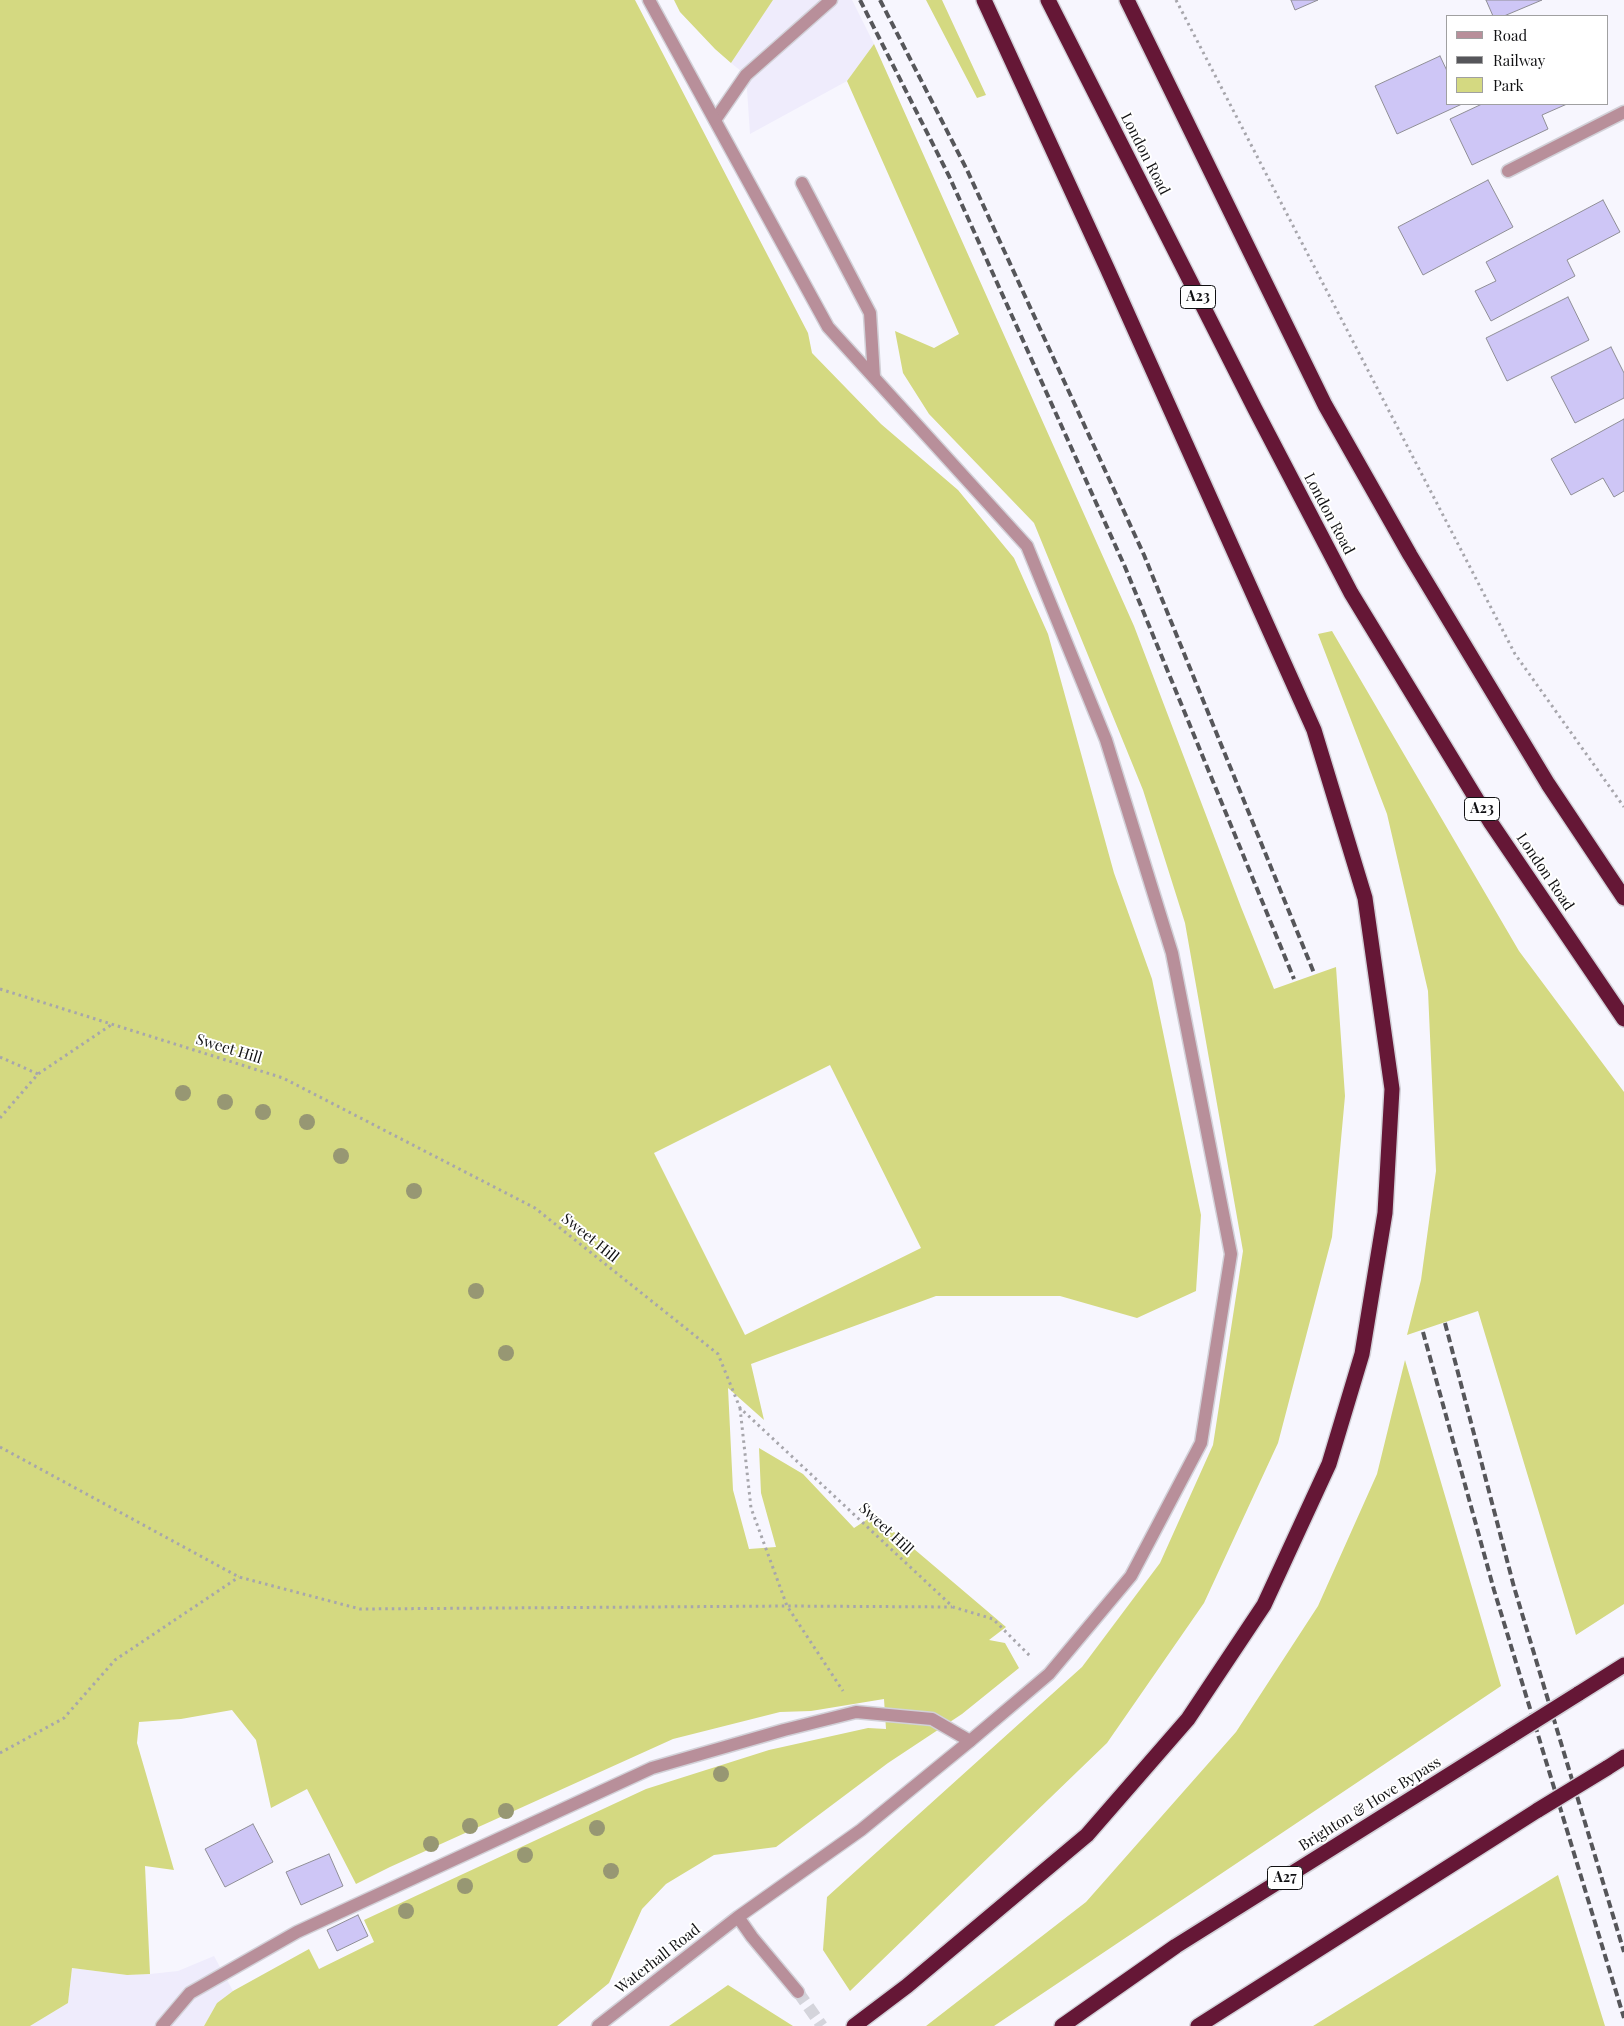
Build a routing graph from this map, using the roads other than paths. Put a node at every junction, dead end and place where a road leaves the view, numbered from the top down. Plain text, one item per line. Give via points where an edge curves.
1 (650, 0) edge
2 (830, 0) edge
3 (984, 0) edge
4 (1048, 0) edge
5 (1127, 0) edge
6 (1624, 112) edge
7 (715, 120) junction
8 (1508, 171) dead end
9 (802, 183) dead end
10 (874, 377) junction
11 (1624, 898) edge
12 (1624, 1019) edge
13 (1624, 1666) edge
14 (970, 1741) junction
15 (1624, 1757) edge
16 (738, 1917) junction
17 (798, 1992) tunnel mouth
18 (162, 2026) edge
19 (598, 2026) edge
20 (854, 2026) edge
21 (1062, 2026) edge
22 (1198, 2026) edge

1 - 7 street, Waterhall Road
2 - 7 street via 746,75
3 - 20 highway via 1314,730 1365,898 1392,1089 1385,1203 1362,1354 1332,1455 1264,1605 1188,1718 1087,1835 907,1986
4 - 12 highway, London Road / A23 via 1351,593 1491,823
5 - 11 highway via 1330,413 1410,555 1548,784
6 - 8 street
7 - 10 street, Waterhall Road via 828,327
9 - 10 street via 870,313
10 - 14 street, Waterhall Road via 1027,546 1031,555 1106,740 1172,953 1231,1254 1201,1443 1131,1576 1049,1674
13 - 21 highway, Brighton & Hove Bypass / A27, bridge via 1176,1946
14 - 16 street, Waterhall Road via 861,1830
14 - 18 street via 932,1718 856,1712 652,1768 298,1932 190,1993
15 - 22 highway, bridge
16 - 17 street
16 - 19 street, Waterhall Road

